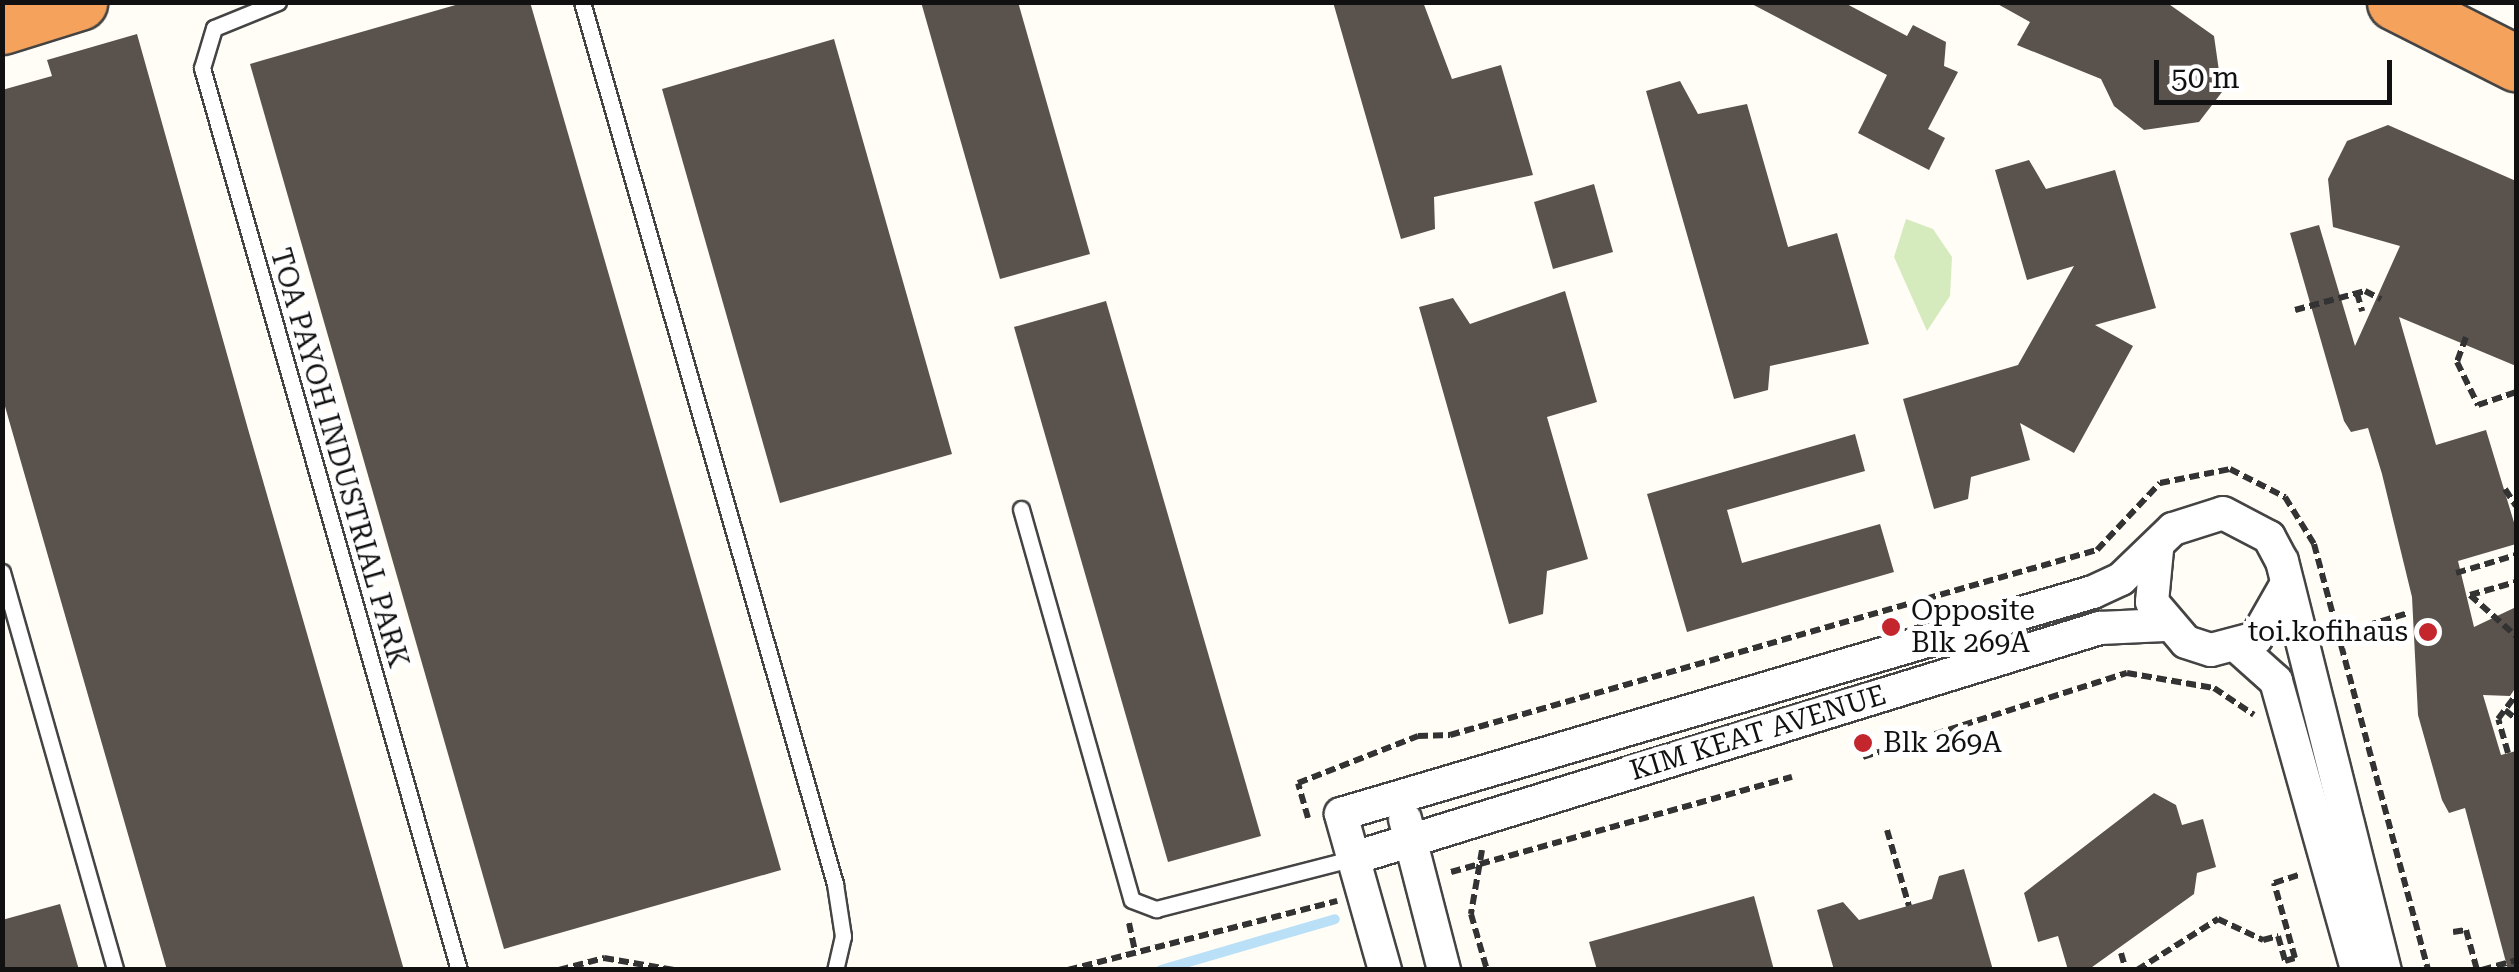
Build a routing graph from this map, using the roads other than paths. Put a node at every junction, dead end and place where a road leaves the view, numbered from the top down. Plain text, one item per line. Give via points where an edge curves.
1 (79, 2) edge
2 (278, 2) edge
3 (582, 2) edge
4 (2395, 2) edge
5 (2, 26) edge
6 (2516, 63) edge
7 (1021, 510) dead end
8 (2157, 550) junction
9 (2, 572) edge
10 (2285, 587) junction
11 (2165, 626) junction
12 (2238, 647) junction
13 (1400, 795) junction
14 (1410, 838) junction
15 (1354, 858) junction
16 (114, 970) edge
17 (459, 970) edge
18 (835, 970) edge
19 (1385, 970) edge
20 (1444, 970) edge
21 (2357, 970) edge
22 (2385, 970) edge

1 - 5 highway
2 - 17 lane, TOA PAYOH INDUSTRIAL PARK via 214,28 202,68
3 - 18 lane via 835,884 843,936
4 - 6 highway
7 - 15 lane via 1132,900 1156,909
8 - 10 street, KIM KEAT AVENUE via 2196,516 2248,520 2269,537
8 - 11 street via 2152,602
8 - 13 street, KIM KEAT AVENUE via 2093,592
9 - 16 lane
10 - 12 street via 2270,624
10 - 22 street, KIM KEAT AVENUE
11 - 12 street, KIM KEAT AVENUE via 2211,650
11 - 14 street, KIM KEAT AVENUE via 2100,628
12 - 21 street via 2276,681
13 - 14 street
13 - 15 street, KIM KEAT AVENUE via 1341,814
14 - 15 street, KIM KEAT AVENUE
14 - 20 street
15 - 19 street

